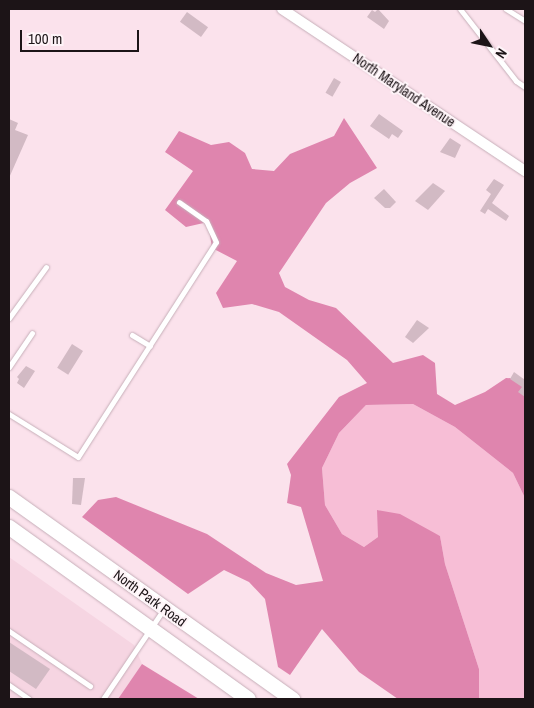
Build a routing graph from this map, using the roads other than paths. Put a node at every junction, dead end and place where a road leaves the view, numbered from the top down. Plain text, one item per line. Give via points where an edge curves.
1 (282, 9) edge
2 (460, 9) edge
3 (506, 9) edge
4 (525, 21) edge
5 (525, 87) edge
6 (525, 171) edge
7 (180, 202) dead end
8 (46, 267) dead end
9 (9, 318) edge
10 (32, 333) dead end
11 (132, 335) dead end
12 (150, 346) junction
13 (9, 367) edge
14 (9, 414) edge
15 (9, 497) edge
16 (10, 530) edge
17 (164, 608) junction
18 (150, 630) junction
19 (9, 631) edge
20 (9, 685) edge
21 (90, 686) dead end
22 (30, 699) edge
23 (103, 699) edge
24 (248, 699) edge
25 (292, 699) edge

1 - 6 street, North Maryland Avenue
2 - 5 lane via 516,81
3 - 4 lane
7 - 12 lane via 206,221 216,242
8 - 9 lane
10 - 13 lane
11 - 12 lane
12 - 14 lane via 78,457
15 - 17 main road, North Park Road
16 - 18 main road, North Park Road
17 - 18 lane
17 - 25 main road, North Park Road
18 - 23 lane
18 - 24 main road, North Park Road
19 - 21 lane
20 - 22 lane

